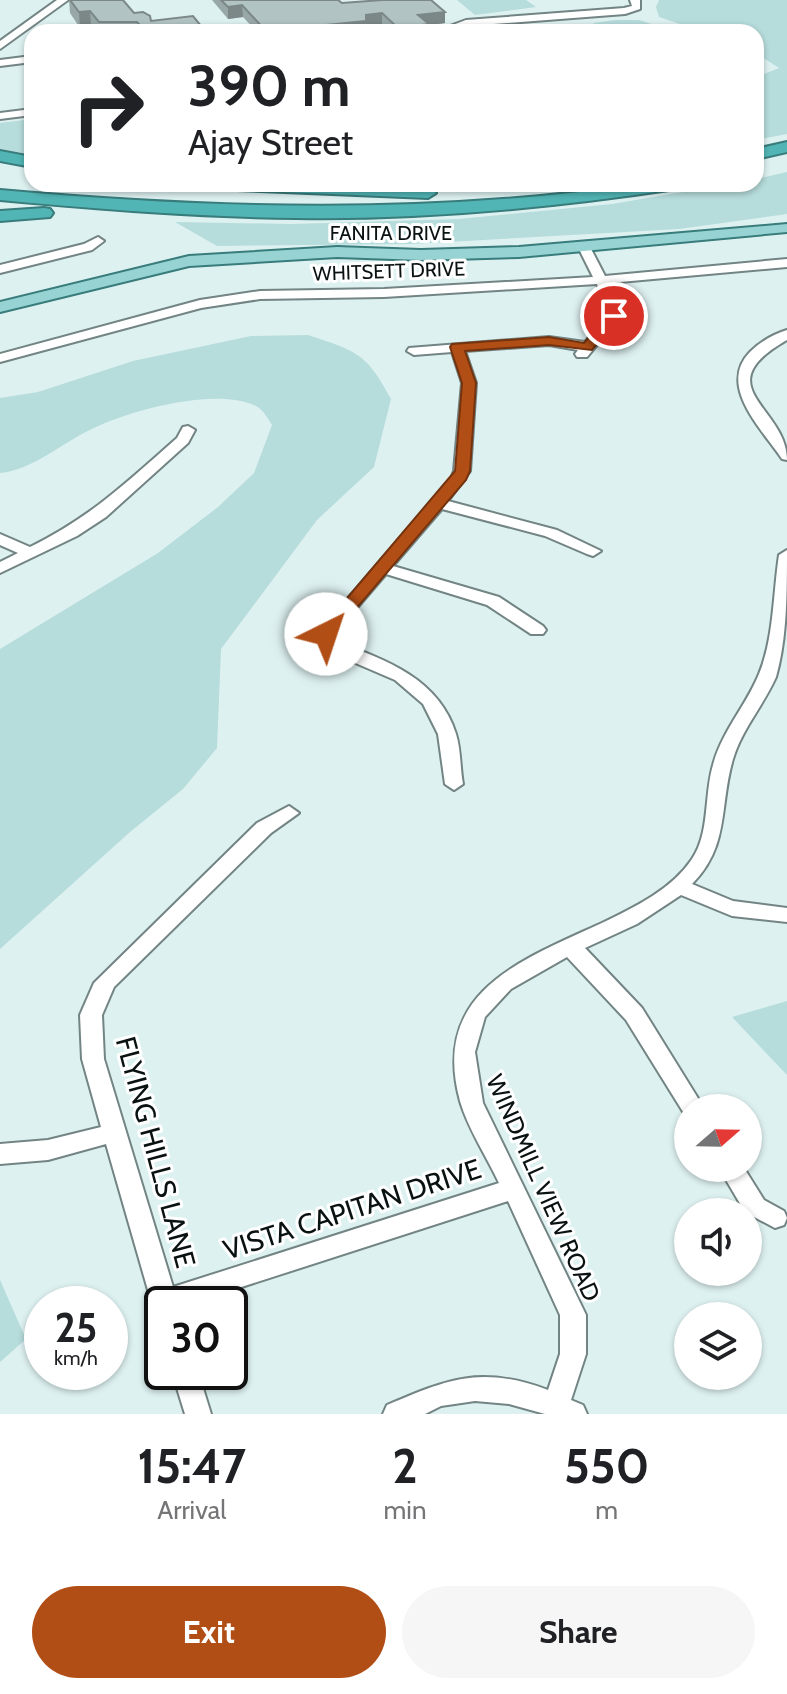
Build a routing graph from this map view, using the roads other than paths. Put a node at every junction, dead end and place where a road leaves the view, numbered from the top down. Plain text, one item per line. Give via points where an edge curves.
1 (63, 0) edge
2 (635, 0) edge
3 (30, 24) edge
4 (463, 24) edge
5 (24, 28) edge
6 (0, 46) edge
7 (24, 60) edge
8 (0, 63) edge
9 (24, 67) edge
10 (0, 70) edge
11 (24, 113) edge
12 (0, 116) edge
13 (787, 147) edge
14 (764, 152) edge
15 (0, 156) edge
16 (24, 160) edge
17 (787, 163) edge
18 (764, 168) edge
19 (0, 180) edge
20 (24, 182) edge
21 (164, 192) edge
22 (404, 192) edge
23 (443, 192) edge
24 (604, 192) edge
25 (428, 193) junction
26 (3, 196) edge
27 (309, 213) junction
28 (0, 216) edge
29 (787, 228) edge
30 (98, 241) dead end
31 (584, 247) junction
32 (785, 265) edge
33 (0, 269) edge
34 (601, 280) junction
35 (0, 307) edge
36 (787, 334) edge
37 (457, 347) junction
38 (414, 351) dead end
39 (0, 358) edge
40 (188, 430) dead end
41 (787, 456) edge
42 (439, 503) junction
43 (0, 539) edge
44 (593, 551) dead end
45 (31, 553) junction
46 (787, 555) edge
47 (0, 568) edge
48 (383, 568) junction
49 (537, 630) dead end
50 (454, 784) dead end
51 (289, 813) dead end
52 (680, 886) junction
53 (787, 915) edge
54 (570, 946) junction
55 (684, 1094) edge
56 (113, 1133) junction
57 (0, 1154) edge
58 (740, 1182) edge
59 (513, 1189) junction
60 (775, 1218) dead end
61 (159, 1286) edge
62 (213, 1286) edge
63 (191, 1390) edge
64 (565, 1410) edge
65 (198, 1414) edge
66 (396, 1414) edge

1 - 3 street
2 - 4 street via 637,7 625,11
5 - 6 street
7 - 8 street
9 - 10 street
11 - 12 street
13 - 14 highway
15 - 16 highway
17 - 18 highway
19 - 20 highway
21 - 25 highway
22 - 25 highway
23 - 25 highway
24 - 27 highway via 459,208
26 - 27 highway
27 - 28 highway
29 - 31 main road, FANITA DRIVE
30 - 33 street
31 - 34 street
31 - 35 main road, FANITA DRIVE via 189,261
32 - 34 street, WHITSETT DRIVE
34 - 37 street via 614,316 584,351 549,341
34 - 39 street, WHITSETT DRIVE via 260,295 200,304
36 - 41 street via 752,359 744,385 751,407
37 - 38 street
37 - 42 street via 469,383 462,471
40 - 45 street via 100,514
42 - 44 street via 551,533
42 - 48 street
43 - 45 street
45 - 47 street
46 - 52 street, WINDMILL VIEW ROAD via 770,671 726,751 707,850
48 - 49 street via 493,601
48 - 50 street via 325,639 394,671 424,694 447,733
51 - 56 street, FLYING HILLS LANE via 264,828 105,983 89,1034
52 - 53 street via 736,910
52 - 54 street, WINDMILL VIEW ROAD via 662,901
54 - 55 street via 634,1014
54 - 59 street, WINDMILL VIEW ROAD via 502,984 474,1017 465,1044 467,1089
56 - 57 street via 48,1150
56 - 61 street, FLYING HILLS LANE
58 - 60 street via 755,1207
59 - 62 street, VISTA CAPITAN DRIVE
59 - 64 street, WINDMILL VIEW ROAD via 575,1321
63 - 65 street
64 - 66 street via 519,1393 480,1390 442,1394

